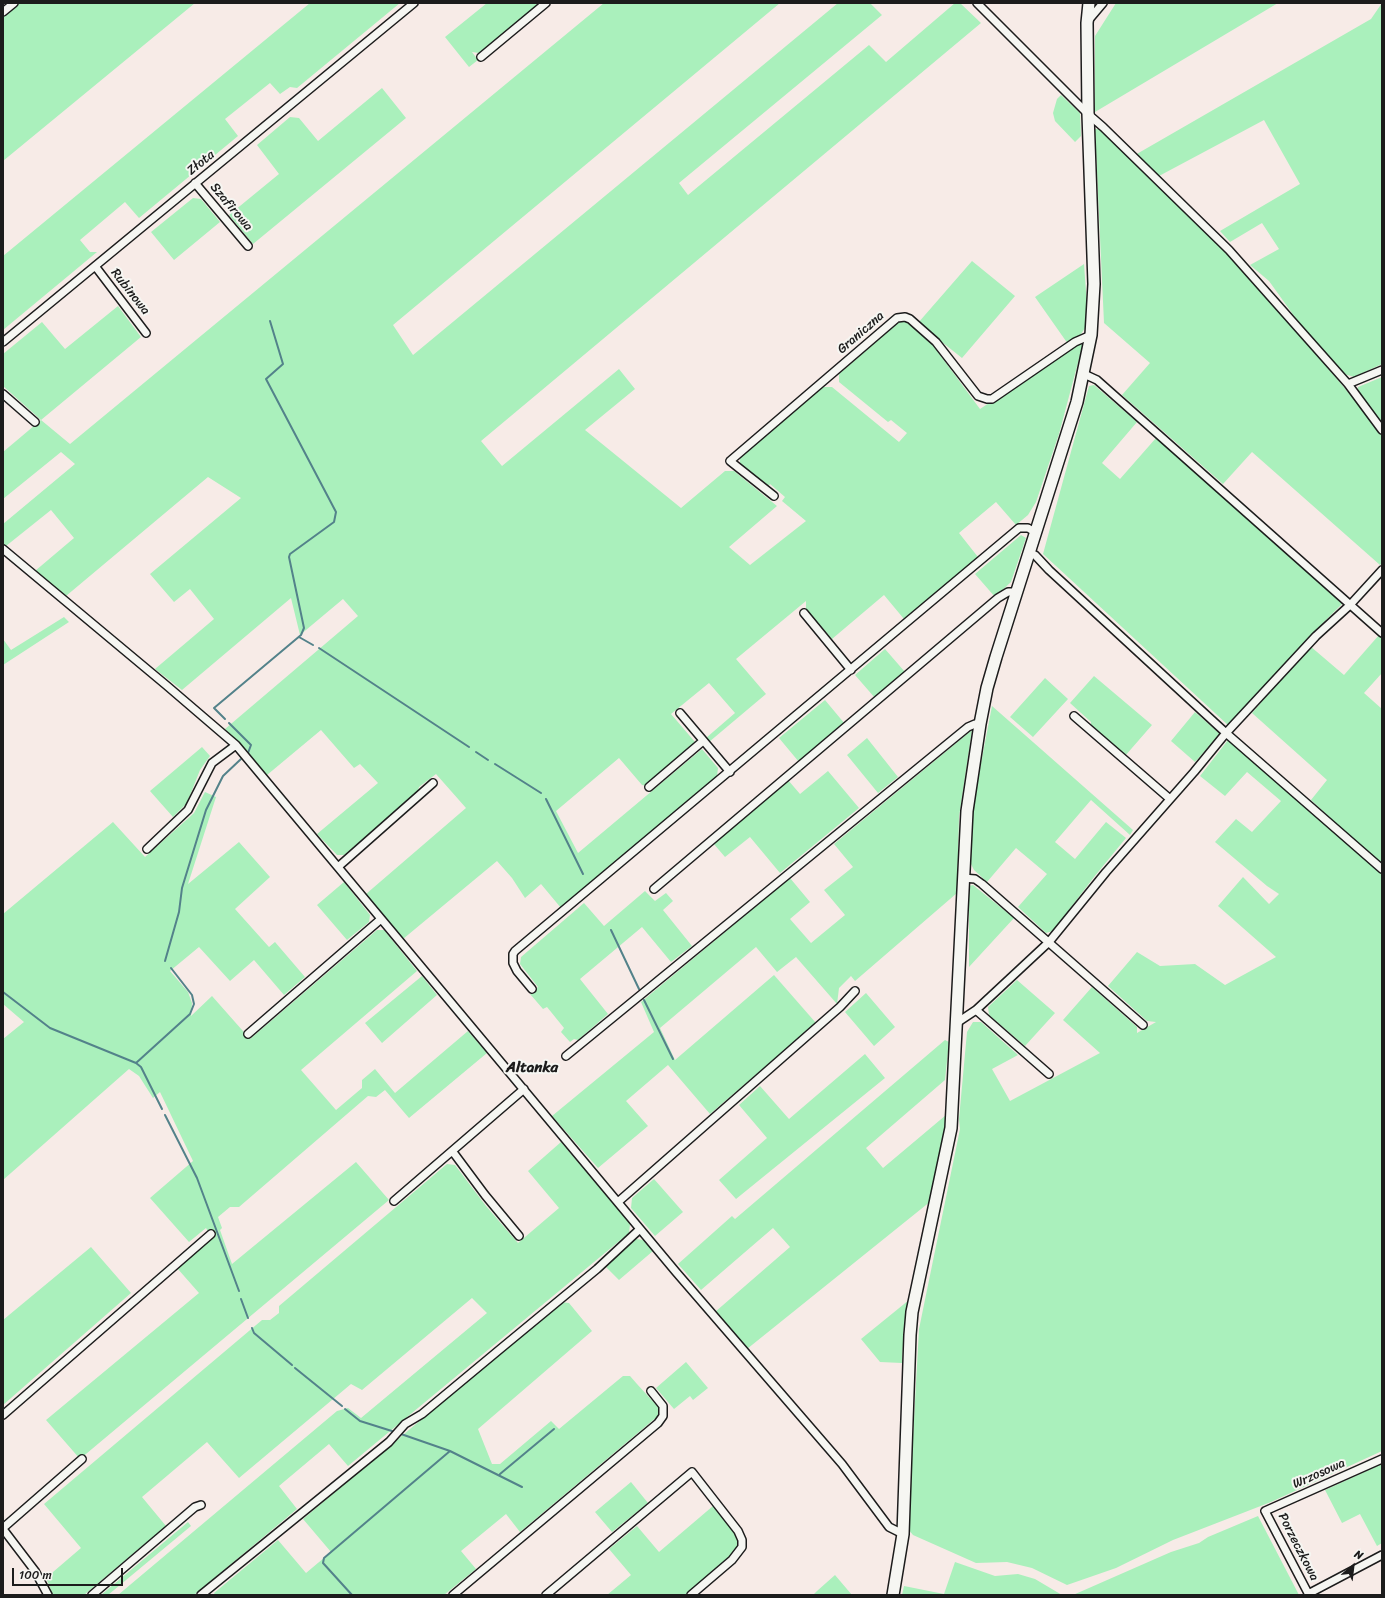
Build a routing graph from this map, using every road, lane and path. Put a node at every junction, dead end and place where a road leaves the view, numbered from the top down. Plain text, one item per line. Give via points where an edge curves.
1 (14, 3) edge
2 (414, 3) edge
3 (546, 3) edge
4 (977, 3) edge
5 (1090, 3) edge
6 (1103, 3) edge
7 (3, 12) edge
8 (1087, 23) junction
9 (481, 57) dead end
10 (1088, 114) junction
11 (195, 183) junction
12 (248, 246) dead end
13 (95, 266) junction
14 (146, 333) dead end
15 (1092, 335) junction
16 (3, 342) edge
17 (1382, 370) edge
18 (1084, 374) junction
19 (1348, 384) junction
20 (3, 394) edge
21 (35, 422) dead end
22 (1382, 430) edge
23 (774, 496) dead end
24 (1035, 532) junction
25 (3, 549) edge
26 (1029, 552) junction
27 (1382, 570) edge
28 (1016, 592) junction
29 (1350, 605) junction
30 (804, 613) dead end
31 (1382, 633) edge
32 (851, 670) junction
33 (680, 713) dead end
34 (1074, 716) dead end
35 (980, 724) junction
36 (1226, 733) junction
37 (703, 741) junction
38 (236, 745) junction
39 (730, 772) junction
40 (433, 784) dead end
41 (649, 787) dead end
42 (1170, 799) junction
43 (147, 849) dead end
44 (338, 867) junction
45 (1382, 869) edge
46 (963, 878) junction
47 (654, 888) dead end
48 (381, 919) junction
49 (1049, 942) junction
50 (532, 989) dead end
51 (855, 991) dead end
52 (976, 1010) junction
53 (958, 1022) junction
54 (1143, 1025) dead end
55 (248, 1034) dead end
56 (566, 1056) dead end
57 (1049, 1074) dead end
58 (524, 1089) junction
59 (453, 1152) junction
60 (394, 1201) dead end
61 (618, 1202) junction
62 (640, 1229) junction
63 (211, 1234) dead end
64 (519, 1236) dead end
65 (651, 1391) dead end
66 (3, 1415) edge
67 (82, 1459) dead end
68 (1382, 1459) edge
69 (201, 1505) dead end
70 (1266, 1511) joint
71 (3, 1529) edge
72 (903, 1534) junction
73 (1382, 1555) edge
74 (1309, 1594) edge
75 (48, 1595) edge
76 (92, 1595) edge
77 (201, 1595) edge
78 (453, 1595) edge
79 (546, 1595) edge
80 (691, 1595) edge
81 (893, 1595) edge

1 - 7 street
2 - 11 street, Złota
3 - 9 street
4 - 10 street
5 - 8 street
6 - 8 street
8 - 10 street
10 - 15 street via 1094,284
10 - 19 street via 1228,250
11 - 12 street, Szafirowa
11 - 13 street, Złota
13 - 14 street, Rubinowa
13 - 16 street, Złota
15 - 18 street
15 - 23 street, Graniczna via 1075,342 992,399 987,399 978,396 931,338 910,319 897,318 730,461
17 - 19 street
18 - 24 street
18 - 29 street via 1091,376 1108,389
19 - 22 street
20 - 21 street
24 - 26 street
24 - 32 street via 1028,528 1019,528
25 - 38 street
26 - 28 street
26 - 36 street
27 - 29 street
28 - 35 street via 990,675
28 - 47 street via 1008,592 998,598
29 - 31 street
29 - 36 street via 1316,636
30 - 32 street
32 - 39 street
33 - 37 street
34 - 42 street
35 - 46 street via 967,811
35 - 56 street via 968,727
36 - 42 street
36 - 45 street
37 - 39 street
37 - 41 street
38 - 43 street via 212,763 188,810
38 - 44 street
39 - 50 street via 513,954 517,972
40 - 44 street
42 - 49 street
44 - 48 street
46 - 49 street via 975,879 982,884
46 - 53 street
48 - 55 street
48 - 58 street
49 - 52 street
49 - 54 street
51 - 61 street
52 - 53 street
52 - 57 street
53 - 72 street via 951,1128 912,1312
58 - 59 street
58 - 61 street
59 - 60 street
59 - 64 street
61 - 62 street
62 - 72 street via 842,1464 889,1527
62 - 77 street via 597,1269 422,1414 405,1424 389,1442
63 - 66 street
65 - 78 street via 663,1406 663,1416 658,1423
67 - 71 street
68 - 70 street, Wrzosowa
69 - 76 street via 195,1507
70 - 74 street, Porzeczkowa
71 - 75 street via 35,1571
72 - 81 street
73 - 74 street
79 - 80 street via 692,1472 738,1531 742,1547 732,1560

